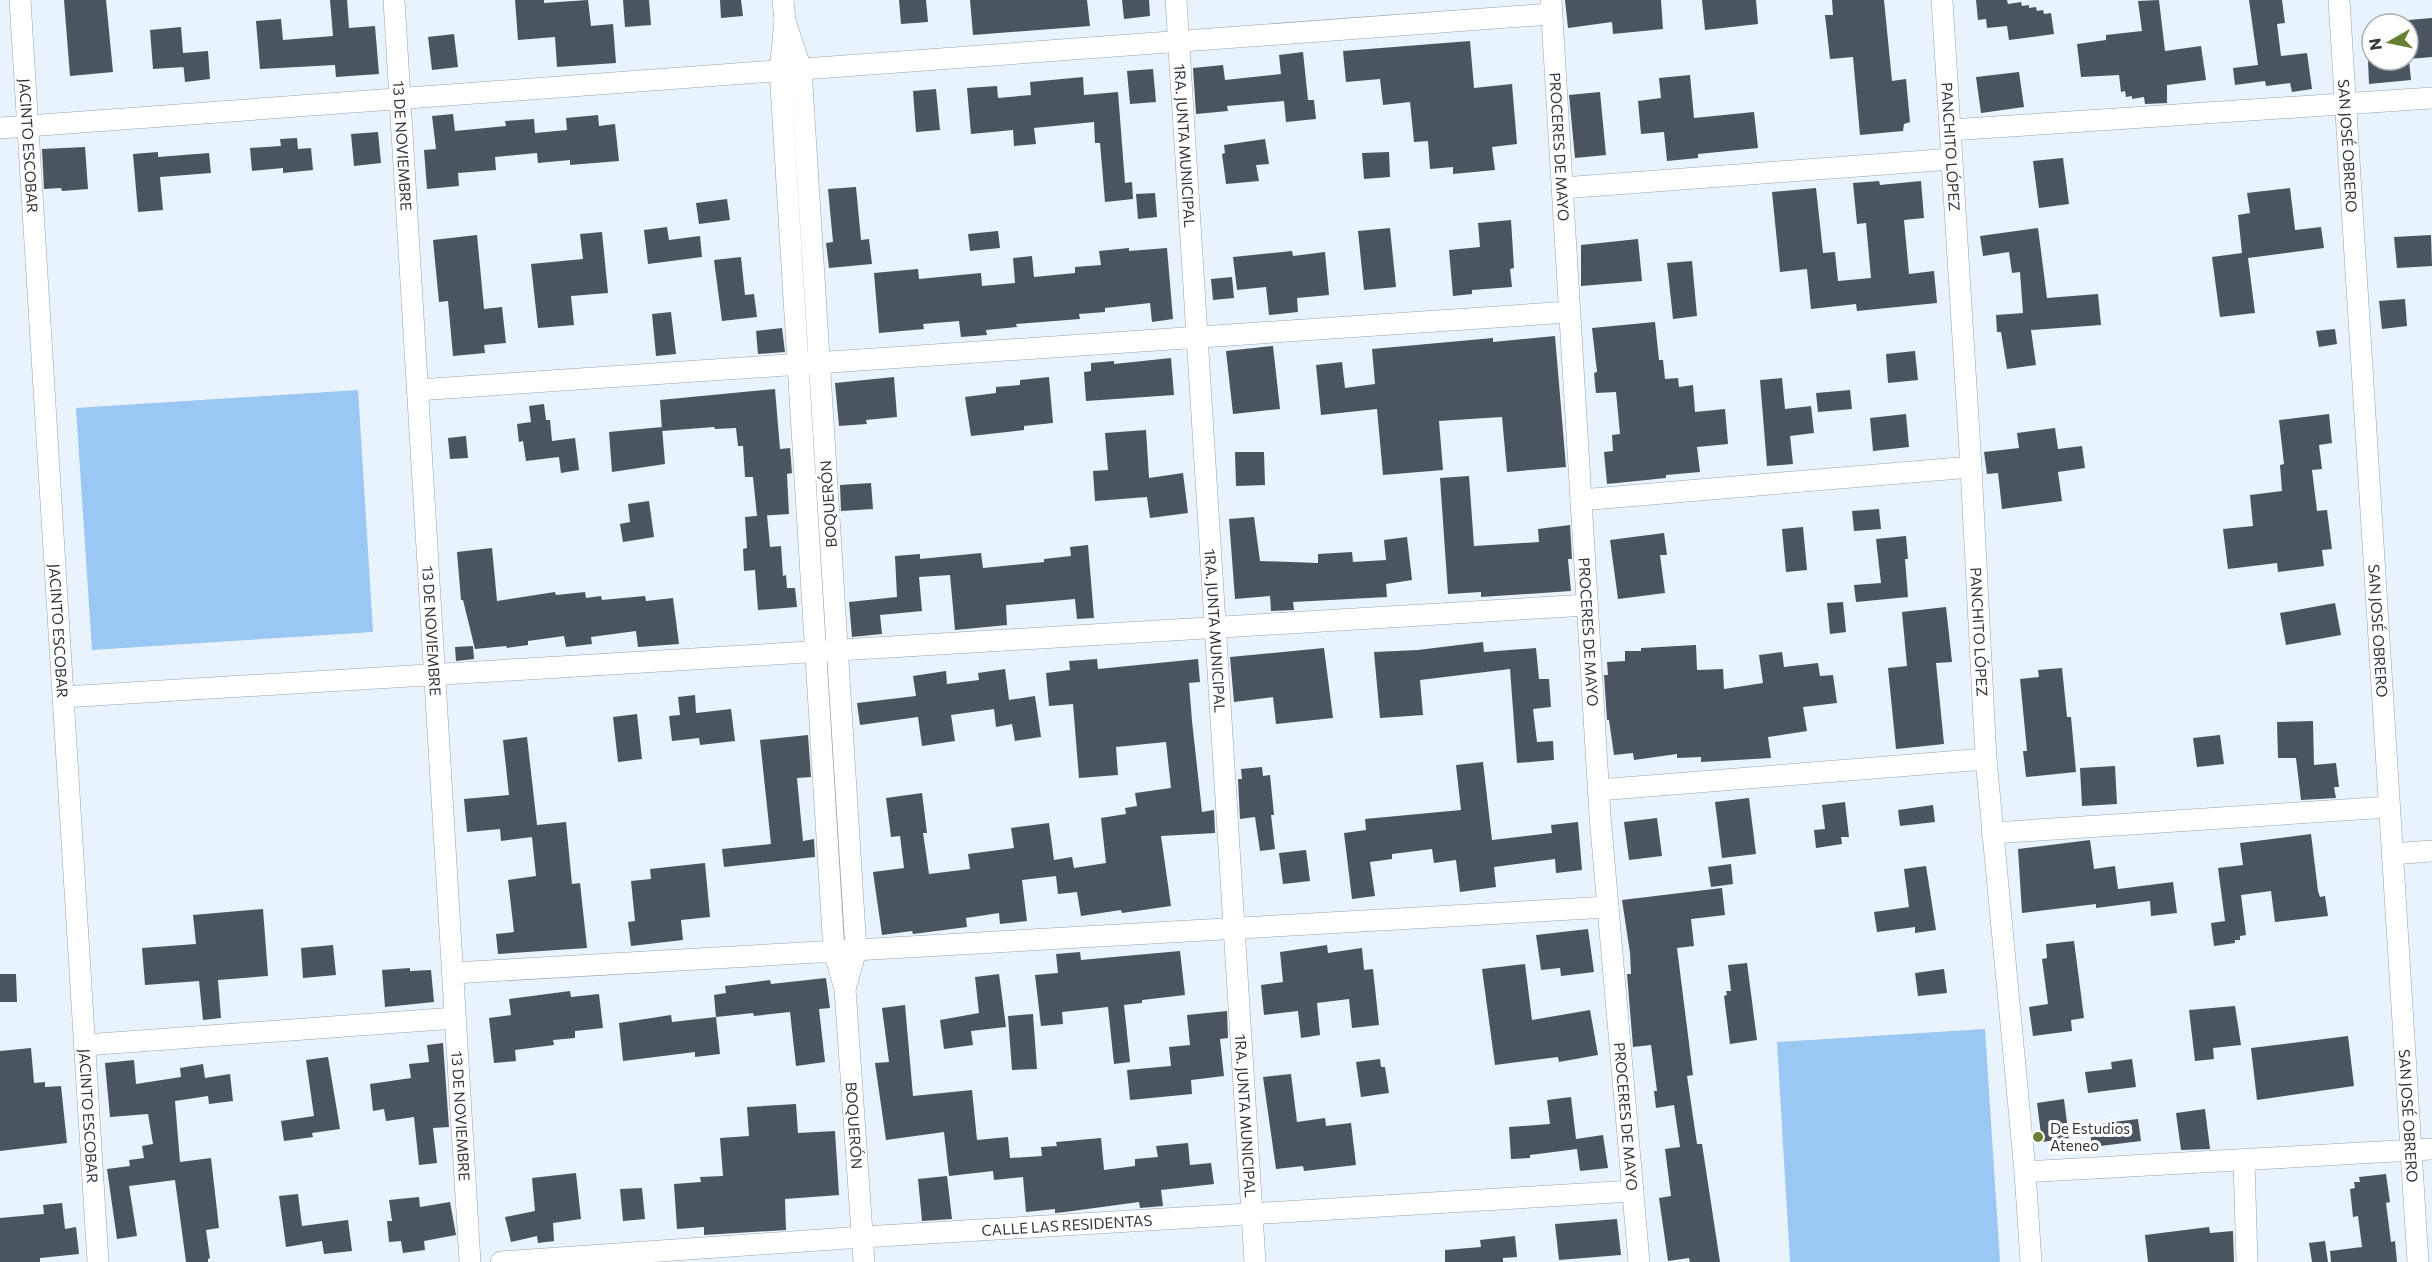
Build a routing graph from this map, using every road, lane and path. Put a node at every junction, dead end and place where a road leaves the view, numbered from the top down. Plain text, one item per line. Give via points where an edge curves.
1 (20, 0) edge
2 (394, 0) edge
3 (783, 0) edge
4 (1176, 0) edge
5 (1942, 0) edge
6 (2339, 0) edge
7 (1551, 7) edge
8 (785, 21) junction
9 (1179, 42) junction
10 (801, 69) junction
11 (780, 70) junction
12 (2432, 98) edge
13 (400, 99) junction
14 (2345, 104) junction
15 (28, 127) junction
16 (0, 129) edge
17 (1950, 130) junction
18 (1952, 159) junction
19 (1562, 188) junction
20 (1569, 312) junction
21 (1197, 337) junction
22 (820, 363) junction
23 (798, 365) junction
24 (417, 390) junction
25 (1971, 467) junction
26 (1581, 500) junction
27 (1587, 605) junction
28 (1216, 627) junction
29 (837, 651) junction
30 (815, 652) junction
31 (435, 675) junction
32 (63, 697) junction
33 (1986, 759) junction
34 (1598, 790) junction
35 (2389, 807) junction
36 (1992, 833) junction
37 (2432, 851) edge
38 (2392, 854) junction
39 (1608, 907) junction
40 (1234, 928) junction
41 (856, 950) junction
42 (834, 951) junction
43 (453, 973) junction
44 (845, 989) junction
45 (455, 1018) junction
46 (85, 1046) junction
47 (2432, 1149) edge
48 (2411, 1150) junction
49 (2244, 1160) junction
50 (2025, 1172) junction
51 (1633, 1191) junction
52 (1252, 1215) junction
53 (863, 1237) junction
54 (98, 1262) edge
55 (470, 1262) edge
56 (501, 1262) edge
57 (864, 1262) edge
58 (1255, 1262) edge
59 (1639, 1262) edge
60 (2031, 1262) edge
61 (2247, 1262) edge
62 (2418, 1262) edge

1 - 15 street, JACINTO ESCOBAR
2 - 13 street, 13 DE NOVIEMBRE
3 - 8 street, BOQUERÓN
4 - 9 street, 1RA. JUNTA MUNICIPAL
5 - 17 street, PANCHITO LÓPEZ
6 - 14 street, SAN JOSÉ OBRERO
7 - 9 street
7 - 19 street, PROCERES DE MAYO
8 - 10 street, BOQUERÓN
8 - 11 street, BOQUERÓN
9 - 10 street
9 - 21 street, 1RA. JUNTA MUNICIPAL
10 - 11 street
10 - 22 street, BOQUERÓN
11 - 13 street
11 - 23 street, BOQUERÓN
12 - 14 street
13 - 15 street
13 - 24 street, 13 DE NOVIEMBRE
14 - 17 street
14 - 35 street, SAN JOSÉ OBRERO
15 - 16 street
15 - 32 street, JACINTO ESCOBAR
17 - 18 street, PANCHITO LÓPEZ
18 - 19 street
18 - 25 street, PANCHITO LÓPEZ
19 - 20 street, PROCERES DE MAYO
20 - 21 street
20 - 26 street, PROCERES DE MAYO
21 - 22 street
21 - 28 street, 1RA. JUNTA MUNICIPAL
22 - 23 street
22 - 29 street, BOQUERÓN
23 - 24 street
23 - 30 street, BOQUERÓN
24 - 31 street, 13 DE NOVIEMBRE
25 - 26 street
25 - 33 street, PANCHITO LÓPEZ
26 - 27 street, PROCERES DE MAYO
27 - 28 street
27 - 34 street, PROCERES DE MAYO
28 - 29 street
28 - 40 street, 1RA. JUNTA MUNICIPAL
29 - 30 street
29 - 41 street, BOQUERÓN
30 - 31 street
30 - 42 street, BOQUERÓN
31 - 32 street
31 - 43 street, 13 DE NOVIEMBRE
32 - 46 street, JACINTO ESCOBAR
33 - 34 street
33 - 36 street, PANCHITO LÓPEZ
34 - 39 street, PROCERES DE MAYO
35 - 36 street
35 - 38 street, SAN JOSÉ OBRERO
36 - 50 street, PANCHITO LÓPEZ
37 - 38 street
38 - 48 street, SAN JOSÉ OBRERO
39 - 40 street
39 - 51 street, PROCERES DE MAYO
40 - 41 street
40 - 52 street, 1RA. JUNTA MUNICIPAL
41 - 42 street
41 - 44 street, BOQUERÓN
42 - 43 street
42 - 44 street, BOQUERÓN
43 - 45 street, 13 DE NOVIEMBRE
44 - 53 street, BOQUERÓN
45 - 46 street
45 - 55 street, 13 DE NOVIEMBRE
46 - 54 street, JACINTO ESCOBAR
47 - 48 street
48 - 49 street
48 - 62 street, SAN JOSÉ OBRERO
49 - 50 street
49 - 61 street
50 - 60 street, PANCHITO LÓPEZ
51 - 52 street, CALLE LAS RESIDENTAS
51 - 59 street, PROCERES DE MAYO
52 - 53 street, CALLE LAS RESIDENTAS
52 - 58 street, 1RA. JUNTA MUNICIPAL
53 - 56 street, CALLE LAS RESIDENTAS
53 - 57 street, BOQUERÓN

